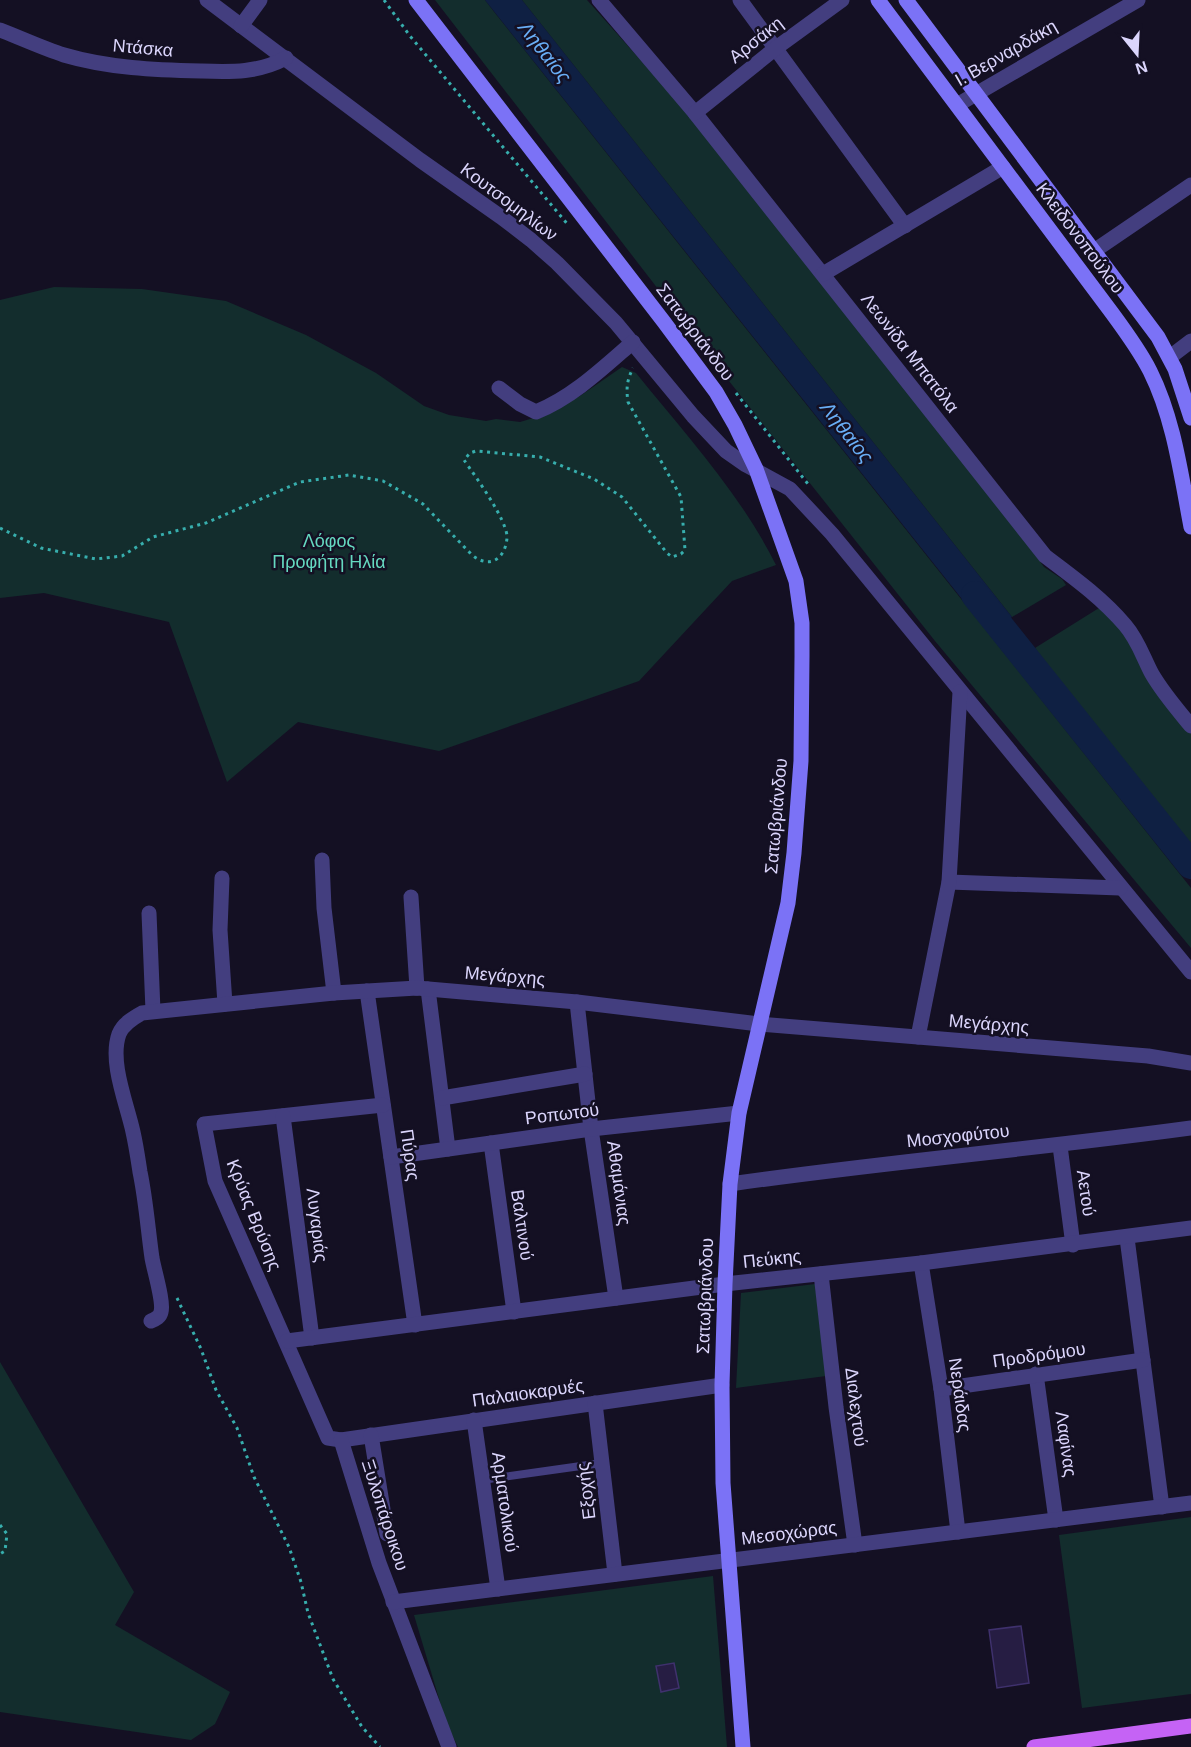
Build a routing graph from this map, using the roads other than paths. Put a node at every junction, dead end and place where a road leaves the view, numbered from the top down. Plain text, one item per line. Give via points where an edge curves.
1 (207, 0) edge
2 (260, 0) edge
3 (416, 0) edge
4 (599, 0) edge
5 (741, 0) edge
6 (842, 0) edge
7 (878, 0) edge
8 (906, 0) edge
9 (1138, 0) edge
10 (241, 26) junction
11 (0, 30) edge
12 (776, 48) junction
13 (286, 58) junction
14 (976, 93) junction
15 (957, 105) junction
16 (694, 112) junction
17 (1003, 167) junction
18 (1191, 185) edge
19 (905, 226) junction
20 (1094, 251) junction
21 (823, 274) junction
22 (1191, 341) edge
23 (633, 342) junction
24 (1170, 357) junction
25 (499, 388) dead end
26 (1191, 418) edge
27 (756, 469) junction
28 (1191, 527) edge
29 (960, 692) junction
30 (1191, 726) edge
31 (322, 860) dead end
32 (222, 878) dead end
33 (949, 882) junction
34 (1120, 888) junction
35 (411, 897) dead end
36 (149, 913) dead end
37 (1191, 972) edge
38 (422, 988) junction
39 (367, 991) junction
40 (334, 993) junction
41 (577, 1002) junction
42 (225, 1004) junction
43 (153, 1011) junction
44 (759, 1024) junction
45 (918, 1037) junction
46 (1191, 1063) edge
47 (585, 1074) junction
48 (442, 1098) junction
49 (384, 1105) junction
50 (739, 1113) junction
51 (283, 1116) junction
52 (1191, 1128) edge
53 (591, 1129) junction
54 (491, 1143) junction
55 (1060, 1146) junction
56 (448, 1149) junction
57 (391, 1157) junction
58 (730, 1184) junction
59 (1191, 1228) edge
60 (1127, 1238) junction
61 (1073, 1245) junction
62 (921, 1263) junction
63 (821, 1274) junction
64 (725, 1284) junction
65 (616, 1298) junction
66 (514, 1312) junction
67 (151, 1321) dead end
68 (415, 1324) junction
69 (312, 1338) junction
70 (287, 1341) junction
71 (1143, 1360) junction
72 (1036, 1374) junction
73 (722, 1385) junction
74 (941, 1389) junction
75 (595, 1403) junction
76 (474, 1420) junction
77 (371, 1435) junction
78 (341, 1440) junction
79 (602, 1463) junction
80 (482, 1479) junction
81 (1191, 1503) edge
82 (1162, 1507) junction
83 (1056, 1520) junction
84 (958, 1532) junction
85 (387, 1534) dead end
86 (855, 1545) junction
87 (728, 1560) junction
88 (615, 1574) junction
89 (498, 1589) junction
90 (393, 1602) junction
91 (1191, 1726) edge
92 (1057, 1745) edge
93 (449, 1747) edge
94 (743, 1747) edge
95 (1034, 1747) edge

1 - 10 street, Κουτσομηλίων
2 - 10 street
3 - 27 street, Σατωβριάνδου via 701,371 725,407
4 - 16 street, Λεωνίδα Μπατόλα
5 - 12 street
6 - 12 street, Αρσάκη
7 - 15 street, Κλειδονοπούλου
8 - 14 street, Κλειδονοπούλου
9 - 14 street, Ι. Βερναρδάκη
10 - 13 street, Κουτσομηλίων
11 - 13 street, Ντάσκα via 67,56 112,66 242,72
12 - 16 street, Αρσάκη
12 - 19 street
13 - 23 street, Κουτσομηλίων via 531,240
14 - 15 street, Ι. Βερναρδάκη
14 - 20 street, Κλειδονοπούλου
15 - 17 street, Κλειδονοπούλου
16 - 21 street, Λεωνίδα Μπατόλα
17 - 19 street
17 - 28 street, Κλειδονοπούλου via 1112,313 1150,371 1173,437
18 - 20 street
19 - 21 street
20 - 24 street, Κλειδονοπούλου
21 - 30 street, Λεωνίδα Μπατόλα via 1045,556 1089,589 1125,625 1166,695
22 - 24 street
23 - 25 street via 574,390 536,412
23 - 27 street, Κουτσομηλίων via 720,444
24 - 26 street, Κλειδονοπούλου
27 - 29 street, Κουτσομηλίων via 790,489 812,512
27 - 44 street, Σατωβριάνδου via 796,581 802,623 801,761 788,903
29 - 33 street
29 - 34 street, Κουτσομηλίων
31 - 40 street
32 - 42 street via 220,930
33 - 34 street
33 - 45 street
34 - 37 street, Κουτσομηλίων
35 - 38 street
36 - 43 street
38 - 39 street, Μεγάρχης
38 - 41 street, Μεγάρχης
38 - 48 street
39 - 40 street, Μεγάρχης
39 - 49 street, Πύρας
40 - 42 street, Μεγάρχης
41 - 44 street, Μεγάρχης
41 - 47 street, Αθαμάνιας
42 - 43 street, Μεγάρχης
43 - 67 street, Μεγάρχης via 130,1019 120,1032 117,1058 141,1175 161,1304 158,1318
44 - 45 street, Μεγάρχης
44 - 50 street, Σατωβριάνδου
45 - 46 street, Μεγάρχης
47 - 48 street
47 - 53 street, Αθαμάνιας
48 - 56 street
49 - 51 street, Κρύας Βρύσης
49 - 57 street, Πύρας
50 - 53 street, Ροπωτού
50 - 58 street, Σατωβριάνδου
51 - 69 street, Λυγαριάς
51 - 70 street, Κρύας Βρύσης via 204,1124 215,1181
52 - 55 street, Μοσχοφύτου
53 - 54 street, Ροπωτού
53 - 65 street, Αθαμάνιας
54 - 56 street, Ροπωτού
54 - 66 street, Βαλτινού
55 - 58 street, Μοσχοφύτου via 850,1167
55 - 61 street, Αετού
56 - 57 street, Ροπωτού
57 - 68 street, Πύρας
58 - 64 street, Σατωβριάνδου
59 - 60 street, Πεύκης
60 - 61 street, Πεύκης
60 - 71 street
61 - 62 street, Πεύκης
62 - 63 street, Πεύκης
62 - 74 street, Νεράιδας
63 - 64 street, Πεύκης
63 - 86 street, Διαλεχτού
64 - 65 street, Πεύκης
64 - 73 street, Σατωβριάνδου
65 - 66 street, Πεύκης
66 - 68 street, Πεύκης
68 - 69 street, Πεύκης
69 - 70 street, Πεύκης
70 - 78 street, Κρύας Βρύσης via 327,1435
71 - 72 street, Προδρόμου
71 - 82 street
72 - 74 street, Προδρόμου
72 - 83 street, Λαφίνας
73 - 75 street, Παλαιοκαρυές
73 - 87 street, Σατωβριάνδου
74 - 84 street, Νεράιδας
75 - 76 street, Παλαιοκαρυές
75 - 79 street, Εξοχής
76 - 77 street, Παλαιοκαρυές
76 - 80 street, Αρματολικού
77 - 78 street, Παλαιοκαρυές
77 - 85 street
78 - 90 street, Ξυλοπάροικου
79 - 80 lane
79 - 88 street, Εξοχής
80 - 89 street, Αρματολικού
81 - 82 street, Μεσοχώρας
82 - 83 street, Μεσοχώρας
83 - 84 street, Μεσοχώρας
84 - 86 street, Μεσοχώρας
86 - 87 street, Μεσοχώρας
87 - 88 street, Μεσοχώρας
87 - 94 street, Σατωβριάνδου
88 - 89 street, Μεσοχώρας
89 - 90 street, Μεσοχώρας
90 - 93 street, Ξυλοπάροικου
91 - 92 main road
92 - 95 main road

